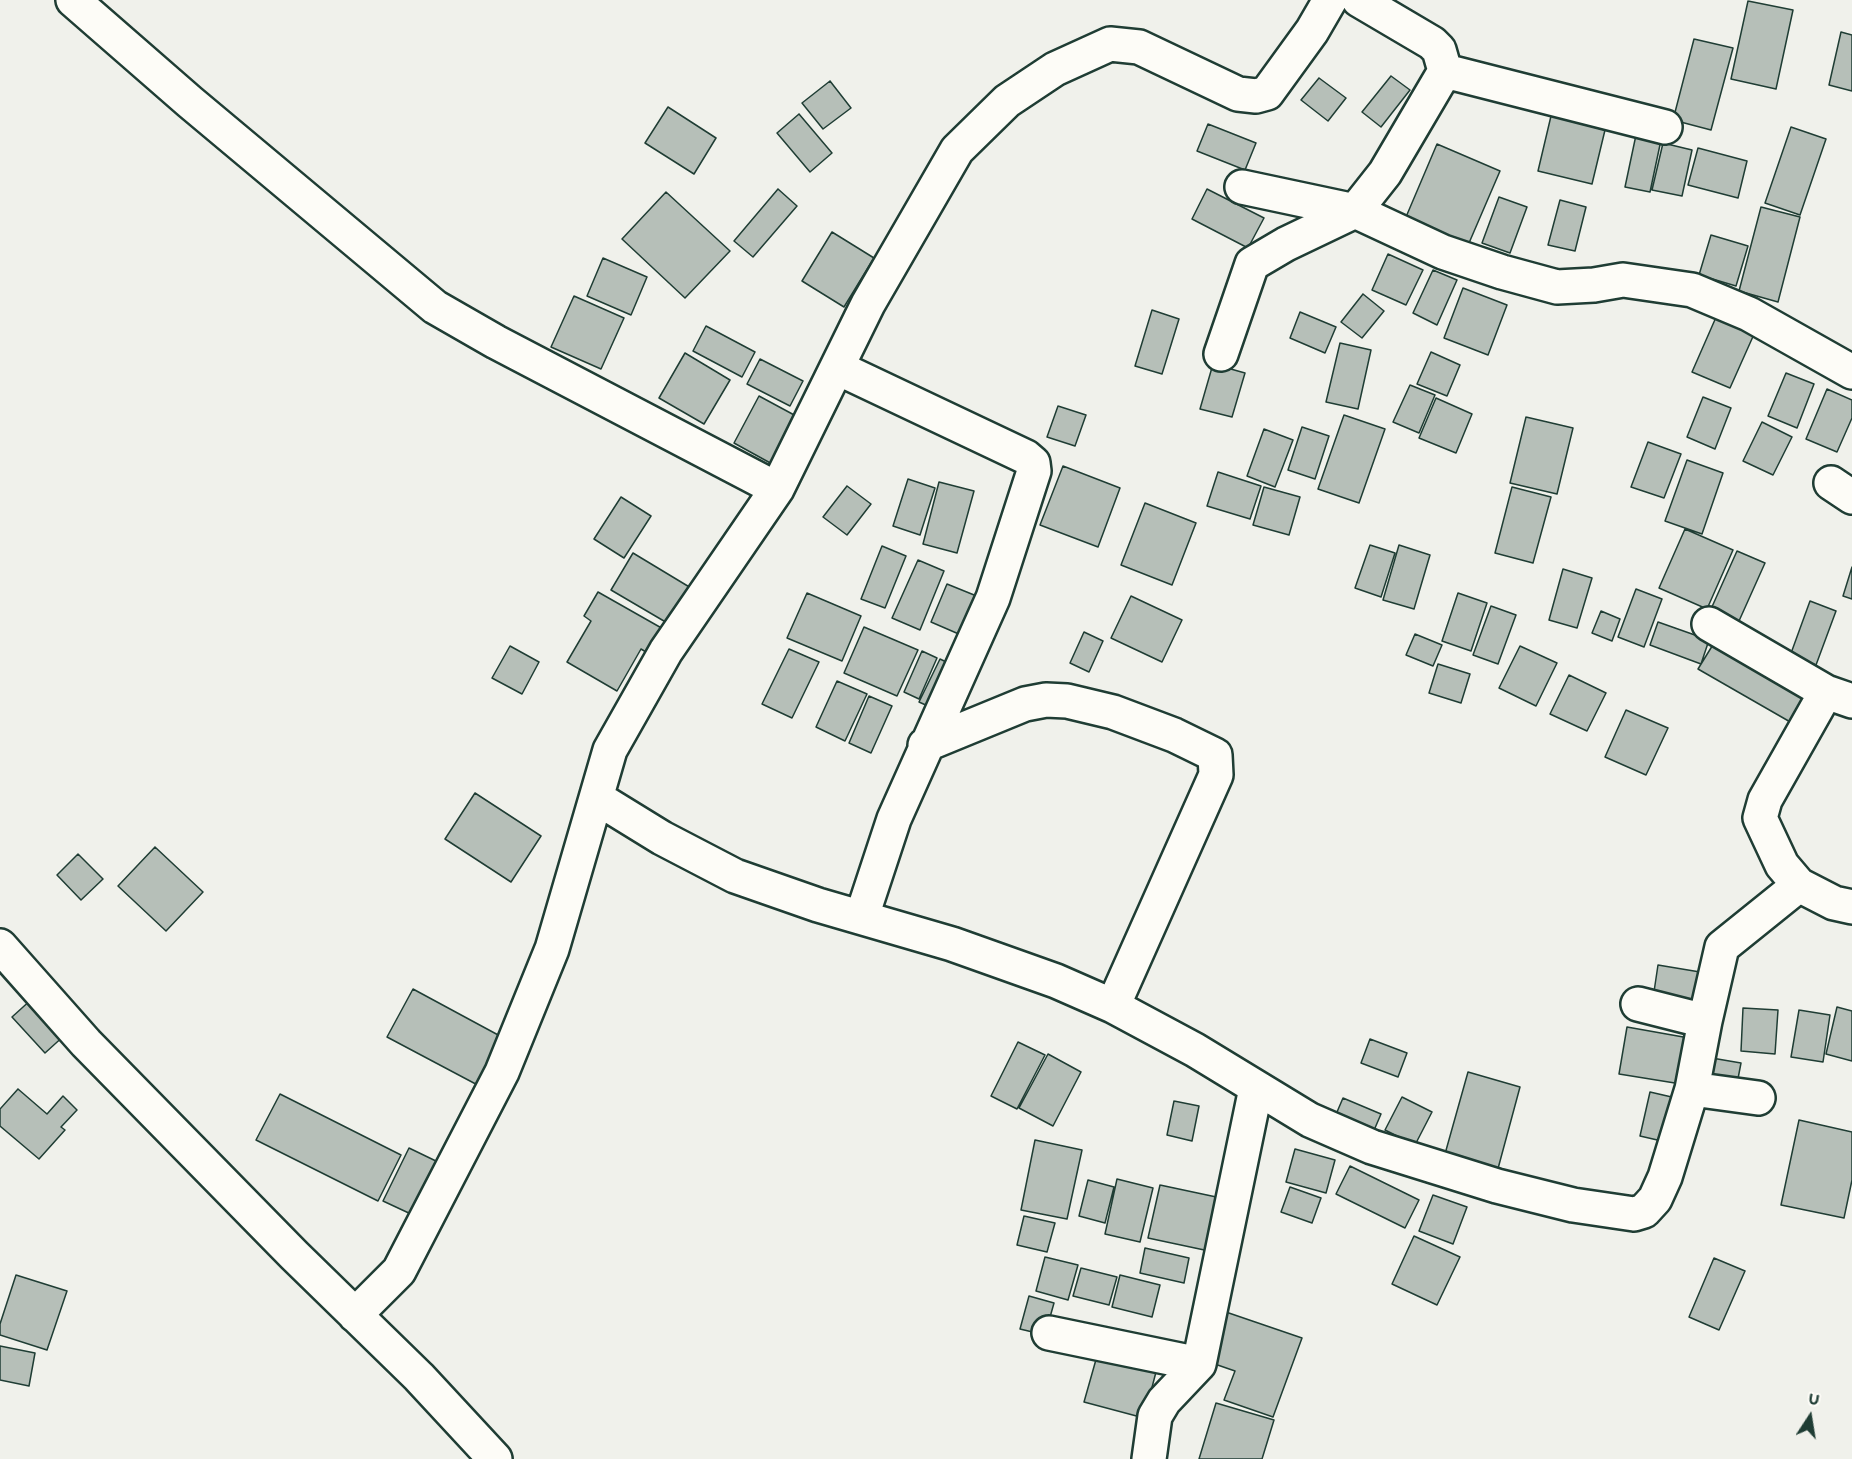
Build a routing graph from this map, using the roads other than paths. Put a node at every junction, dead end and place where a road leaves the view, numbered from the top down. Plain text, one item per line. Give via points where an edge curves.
1 (73, 0) edge
2 (1330, 0) edge
3 (1359, 0) edge
4 (1445, 70) junction
5 (1665, 127) dead end
6 (1242, 187) dead end
7 (1355, 211) junction
8 (1221, 354) dead end
9 (838, 368) junction
10 (1852, 372) edge
11 (777, 489) junction
12 (1709, 624) dead end
13 (1839, 697) edge
14 (925, 746) junction
15 (597, 798) junction
16 (1799, 885) junction
17 (1852, 908) edge
18 (862, 916) junction
19 (0, 946) edge
20 (1638, 1004) dead end
21 (1113, 1006) junction
22 (1705, 1021) junction
23 (1256, 1088) junction
24 (1692, 1089) junction
25 (1758, 1098) dead end
26 (356, 1315) junction
27 (1049, 1333) dead end
28 (1199, 1364) junction
29 (495, 1459) edge
30 (1149, 1459) edge

1 - 11 street via 435,307
2 - 9 street via 1281,77 1262,95 1238,94 1139,47 1110,44 1055,69 1007,101 957,150 868,304
3 - 4 street via 1432,43 1439,50
4 - 5 street
4 - 7 street via 1385,173
6 - 7 street
7 - 8 street via 1255,261
7 - 10 street via 1443,252 1557,287 1623,280 1692,290 1749,314
9 - 11 street
9 - 14 street via 1033,463 1030,489 993,598
11 - 15 street via 634,704 610,750
12 - 13 street
13 - 16 street via 1765,800 1760,818 1782,865
14 - 18 street via 894,819
14 - 21 street via 1025,704 1046,700 1113,712 1215,755 1216,775
15 - 18 street via 735,876
15 - 26 street via 552,948 502,1072 399,1271
16 - 17 street
16 - 22 street via 1724,944
18 - 21 street via 1056,981
19 - 26 street via 86,1043
20 - 22 street
21 - 23 street
22 - 24 street
23 - 24 street via 1310,1120 1372,1147 1497,1186 1573,1205 1634,1214 1644,1211 1658,1191
23 - 28 street
24 - 25 street
26 - 29 street
27 - 28 street
28 - 30 street via 1155,1416

